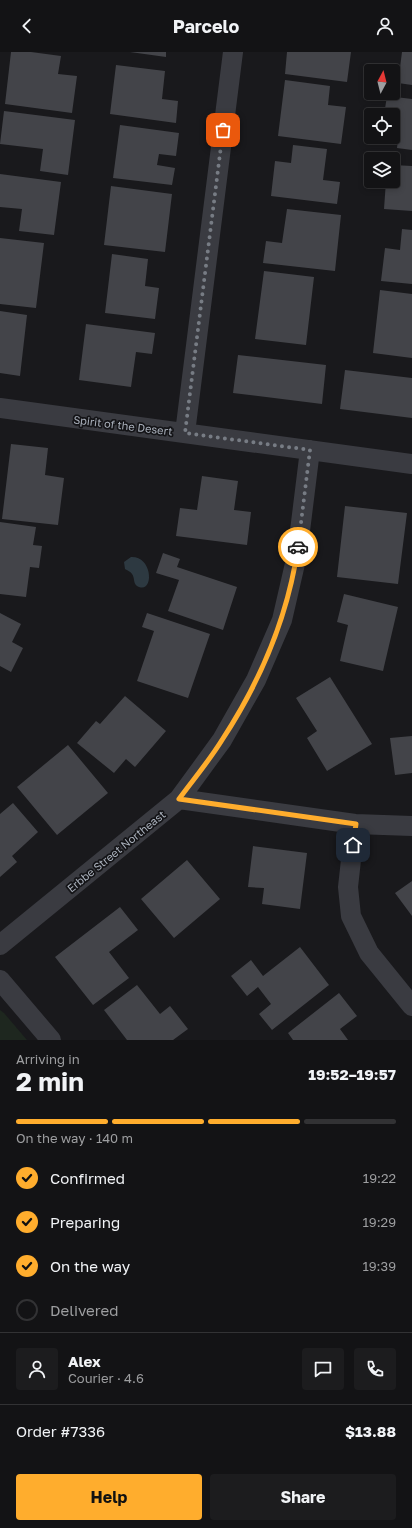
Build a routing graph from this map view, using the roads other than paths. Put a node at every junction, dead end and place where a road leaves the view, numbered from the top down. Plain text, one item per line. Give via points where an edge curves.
1 (233, 52) edge
2 (0, 408) edge
3 (185, 433) junction
4 (310, 450) junction
5 (412, 464) edge
6 (179, 799) junction
7 (356, 824) junction
8 (412, 826) edge
9 (0, 945) edge
10 (0, 980) edge
11 (412, 1006) edge
12 (51, 1040) edge

1 - 3 street
2 - 3 street, Spirit of the Desert
3 - 4 street, Spirit of the Desert
4 - 5 street, Spirit of the Desert
4 - 6 street, Erbbe Street Northeast via 297,555 282,620 256,680 222,740
6 - 7 street
6 - 9 street, Erbbe Street Northeast
7 - 8 street
7 - 11 street via 348,887 351,916 369,953
10 - 12 street

